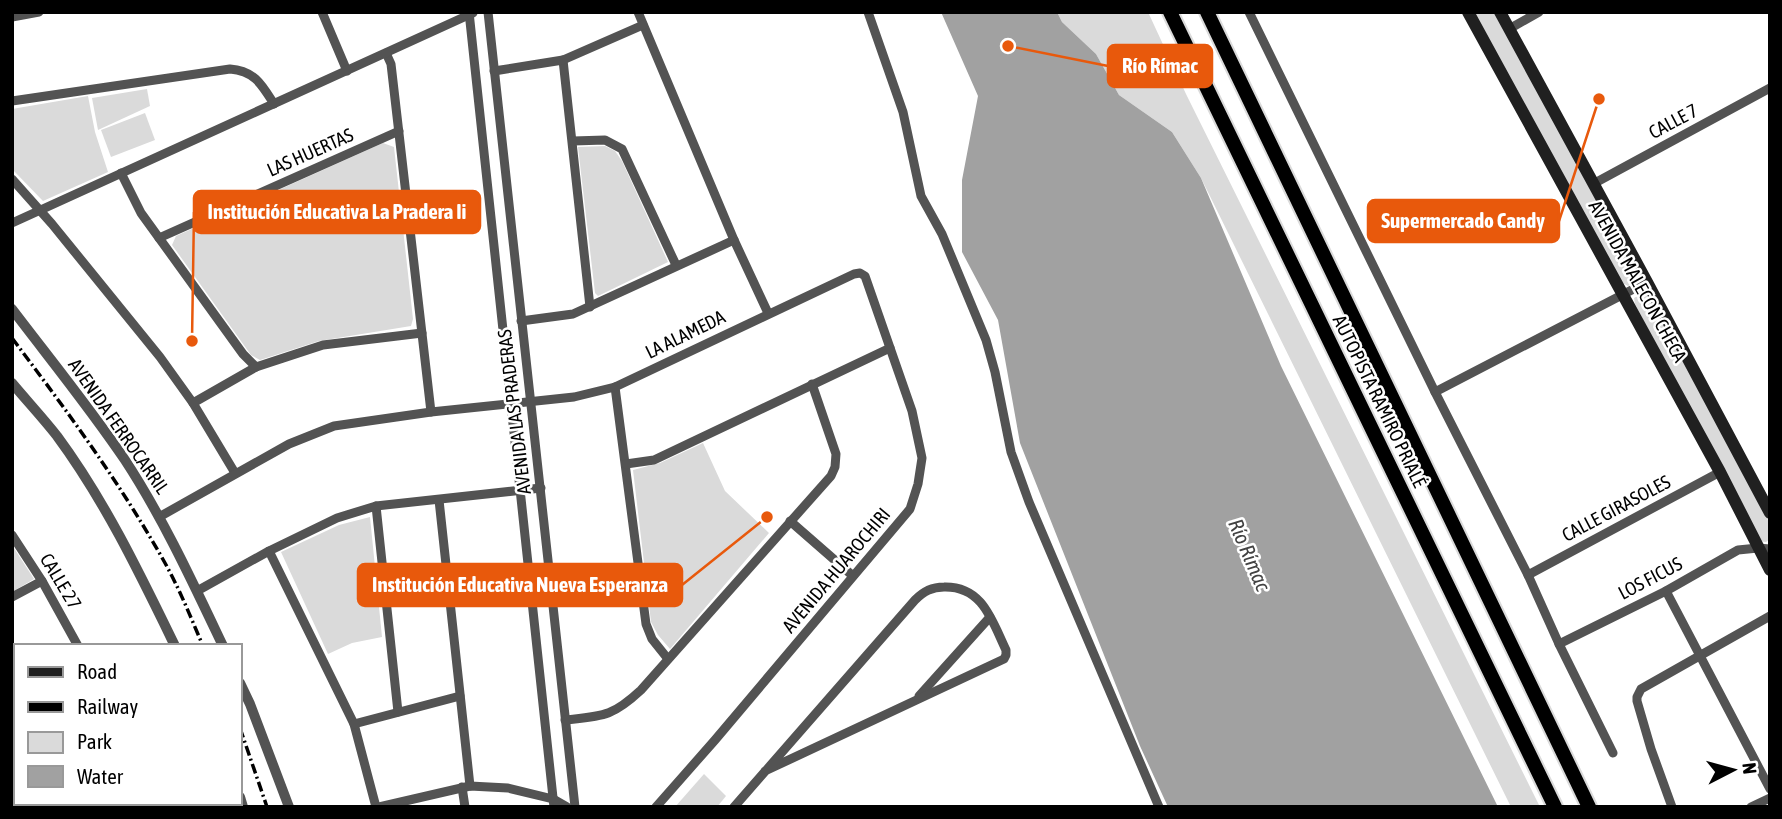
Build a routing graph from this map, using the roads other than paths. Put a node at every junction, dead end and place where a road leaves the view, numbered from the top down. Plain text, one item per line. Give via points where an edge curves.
1 (39, 12) edge
2 (322, 12) edge
3 (488, 12) edge
4 (638, 12) edge
5 (867, 12) edge
6 (1170, 12) edge
7 (1207, 12) edge
8 (1249, 12) edge
9 (1468, 12) edge
10 (1500, 12) edge
11 (1538, 12) edge
12 (471, 13) edge
13 (12, 17) edge
14 (643, 25) junction
15 (1509, 29) junction
16 (386, 52) junction
17 (563, 60) junction
18 (347, 71) junction
19 (494, 71) junction
20 (1770, 88) edge
21 (12, 101) edge
22 (274, 104) junction
23 (399, 131) junction
24 (573, 141) junction
25 (121, 173) junction
26 (12, 179) edge
27 (1593, 184) junction
28 (40, 209) junction
29 (12, 223) edge
30 (159, 238) junction
31 (734, 240) junction
32 (676, 265) junction
33 (865, 276) joint
34 (1647, 282) junction
35 (1624, 296) junction
36 (590, 307) junction
37 (12, 309) edge
38 (768, 313) junction
39 (521, 321) junction
40 (422, 333) junction
41 (890, 348) junction
42 (256, 367) junction
43 (12, 383) edge
44 (812, 384) junction
45 (615, 387) junction
46 (1435, 392) junction
47 (531, 401) junction
48 (193, 403) junction
49 (512, 404) junction
50 (431, 412) junction
51 (626, 464) junction
52 (1720, 472) junction
53 (235, 473) junction
54 (541, 488) junction
55 (521, 490) junction
56 (439, 500) junction
57 (376, 506) junction
58 (1770, 513) edge
59 (159, 516) junction
60 (790, 521) junction
61 (12, 535) edge
62 (1764, 548) edge
63 (269, 551) junction
64 (1770, 570) edge
65 (1528, 575) junction
66 (853, 576) junction
67 (42, 581) junction
68 (197, 591) junction
69 (1666, 591) junction
70 (12, 597) edge
71 (1770, 616) edge
72 (990, 617) junction
73 (77, 644) edge
74 (174, 644) edge
75 (222, 644) edge
76 (1559, 644) junction
77 (1700, 656) junction
78 (668, 659) junction
79 (242, 686) edge
80 (460, 696) junction
81 (915, 700) junction
82 (398, 712) junction
83 (565, 720) junction
84 (354, 724) junction
85 (1613, 753) dead end
86 (765, 771) junction
87 (466, 786) junction
88 (1770, 789) edge
89 (1770, 798) edge
90 (554, 803) edge
91 (289, 807) edge
92 (377, 807) edge
93 (465, 807) edge
94 (567, 807) edge
95 (575, 807) edge
96 (656, 807) edge
97 (734, 807) edge
98 (1159, 807) edge
99 (1555, 807) edge
100 (1589, 807) edge
101 (1672, 807) edge
102 (1751, 807) edge

1 - 13 street
2 - 18 street
3 - 19 street, AVENIDA LAS PRADERAS
4 - 14 street
5 - 98 street via 903,112 921,196 942,234 986,340 1011,452 1029,502
6 - 99 highway, AUTOPISTA RAMIRO PRIALÉ
7 - 100 highway, AUTOPISTA RAMIRO PRIALÉ
8 - 46 street
9 - 35 main road, AVENIDA MALECON CHECA
10 - 15 main road, AVENIDA MALECON CHECA
11 - 15 street
12 - 16 street
12 - 49 street, AVENIDA LAS PRADERAS
14 - 17 street
14 - 31 street
15 - 27 main road, AVENIDA MALECON CHECA
16 - 18 street
16 - 23 street
17 - 19 street
17 - 24 street
18 - 22 street
19 - 39 street, AVENIDA LAS PRADERAS
20 - 27 street, CALLE 7
21 - 22 street via 230,69 250,74
22 - 25 street
23 - 30 street, LAS HUERTAS
23 - 40 street
24 - 32 street via 606,140 622,149
24 - 36 street
25 - 28 street
25 - 30 street
26 - 28 street
27 - 34 main road, AVENIDA MALECON CHECA
28 - 29 street
28 - 48 street
30 - 42 street
31 - 32 street
31 - 38 street
32 - 36 street
33 - 38 street, LA ALAMEDA via 854,274
33 - 41 street, AVENIDA HUAROCHIRI
34 - 35 street
34 - 58 main road, AVENIDA MALECON CHECA
35 - 46 street
35 - 52 main road, AVENIDA MALECON CHECA
36 - 39 street
37 - 59 street, AVENIDA FERROCARRIL via 125,460
38 - 45 street, LA ALAMEDA
39 - 47 street, AVENIDA LAS PRADERAS
40 - 42 street via 323,345
40 - 50 street
41 - 44 street
41 - 66 street, AVENIDA HUAROCHIRI via 912,411 922,458 918,484 910,509
42 - 48 street
43 - 74 street via 88,482 135,563
44 - 51 street via 654,460
44 - 60 street via 836,454 835,467
45 - 47 street, LA ALAMEDA
45 - 51 street
46 - 65 street
47 - 49 street, LA ALAMEDA
47 - 54 street, AVENIDA LAS PRADERAS
48 - 53 street
49 - 50 street, LA ALAMEDA
49 - 55 street, AVENIDA LAS PRADERAS
50 - 53 street, LA ALAMEDA via 334,426
51 - 78 street via 646,624
52 - 62 main road, AVENIDA MALECON CHECA
52 - 65 street, CALLE GIRASOLES
53 - 59 street, LA ALAMEDA
54 - 55 street
54 - 83 street, AVENIDA LAS PRADERAS
55 - 56 street
55 - 90 street, AVENIDA LAS PRADERAS
56 - 57 street
56 - 80 street
57 - 63 street via 337,518
57 - 82 street
59 - 68 street, AVENIDA FERROCARRIL
60 - 66 street
60 - 78 street
61 - 67 street, CALLE 27
62 - 64 main road, AVENIDA MALECON CHECA
62 - 69 street, LOS FICUS via 1738,550
63 - 68 street
63 - 84 street
65 - 76 street
66 - 96 street, AVENIDA HUAROCHIRI
67 - 70 street
67 - 73 street, CALLE 27
68 - 75 street, AVENIDA FERROCARRIL
69 - 76 street, LOS FICUS
69 - 77 street
71 - 77 street
72 - 81 street
72 - 81 street via 1006,650 1004,659
72 - 86 street via 979,598 968,591 955,587 925,591
76 - 85 street
77 - 88 street
77 - 101 street via 1641,689 1637,697
78 - 83 street via 622,707 603,716
79 - 91 street
80 - 82 street
80 - 87 street
81 - 86 street
82 - 84 street
83 - 95 street, AVENIDA LAS PRADERAS
84 - 92 street
86 - 97 street
87 - 90 street via 508,788
87 - 92 street
87 - 93 street
89 - 102 street
90 - 94 street

